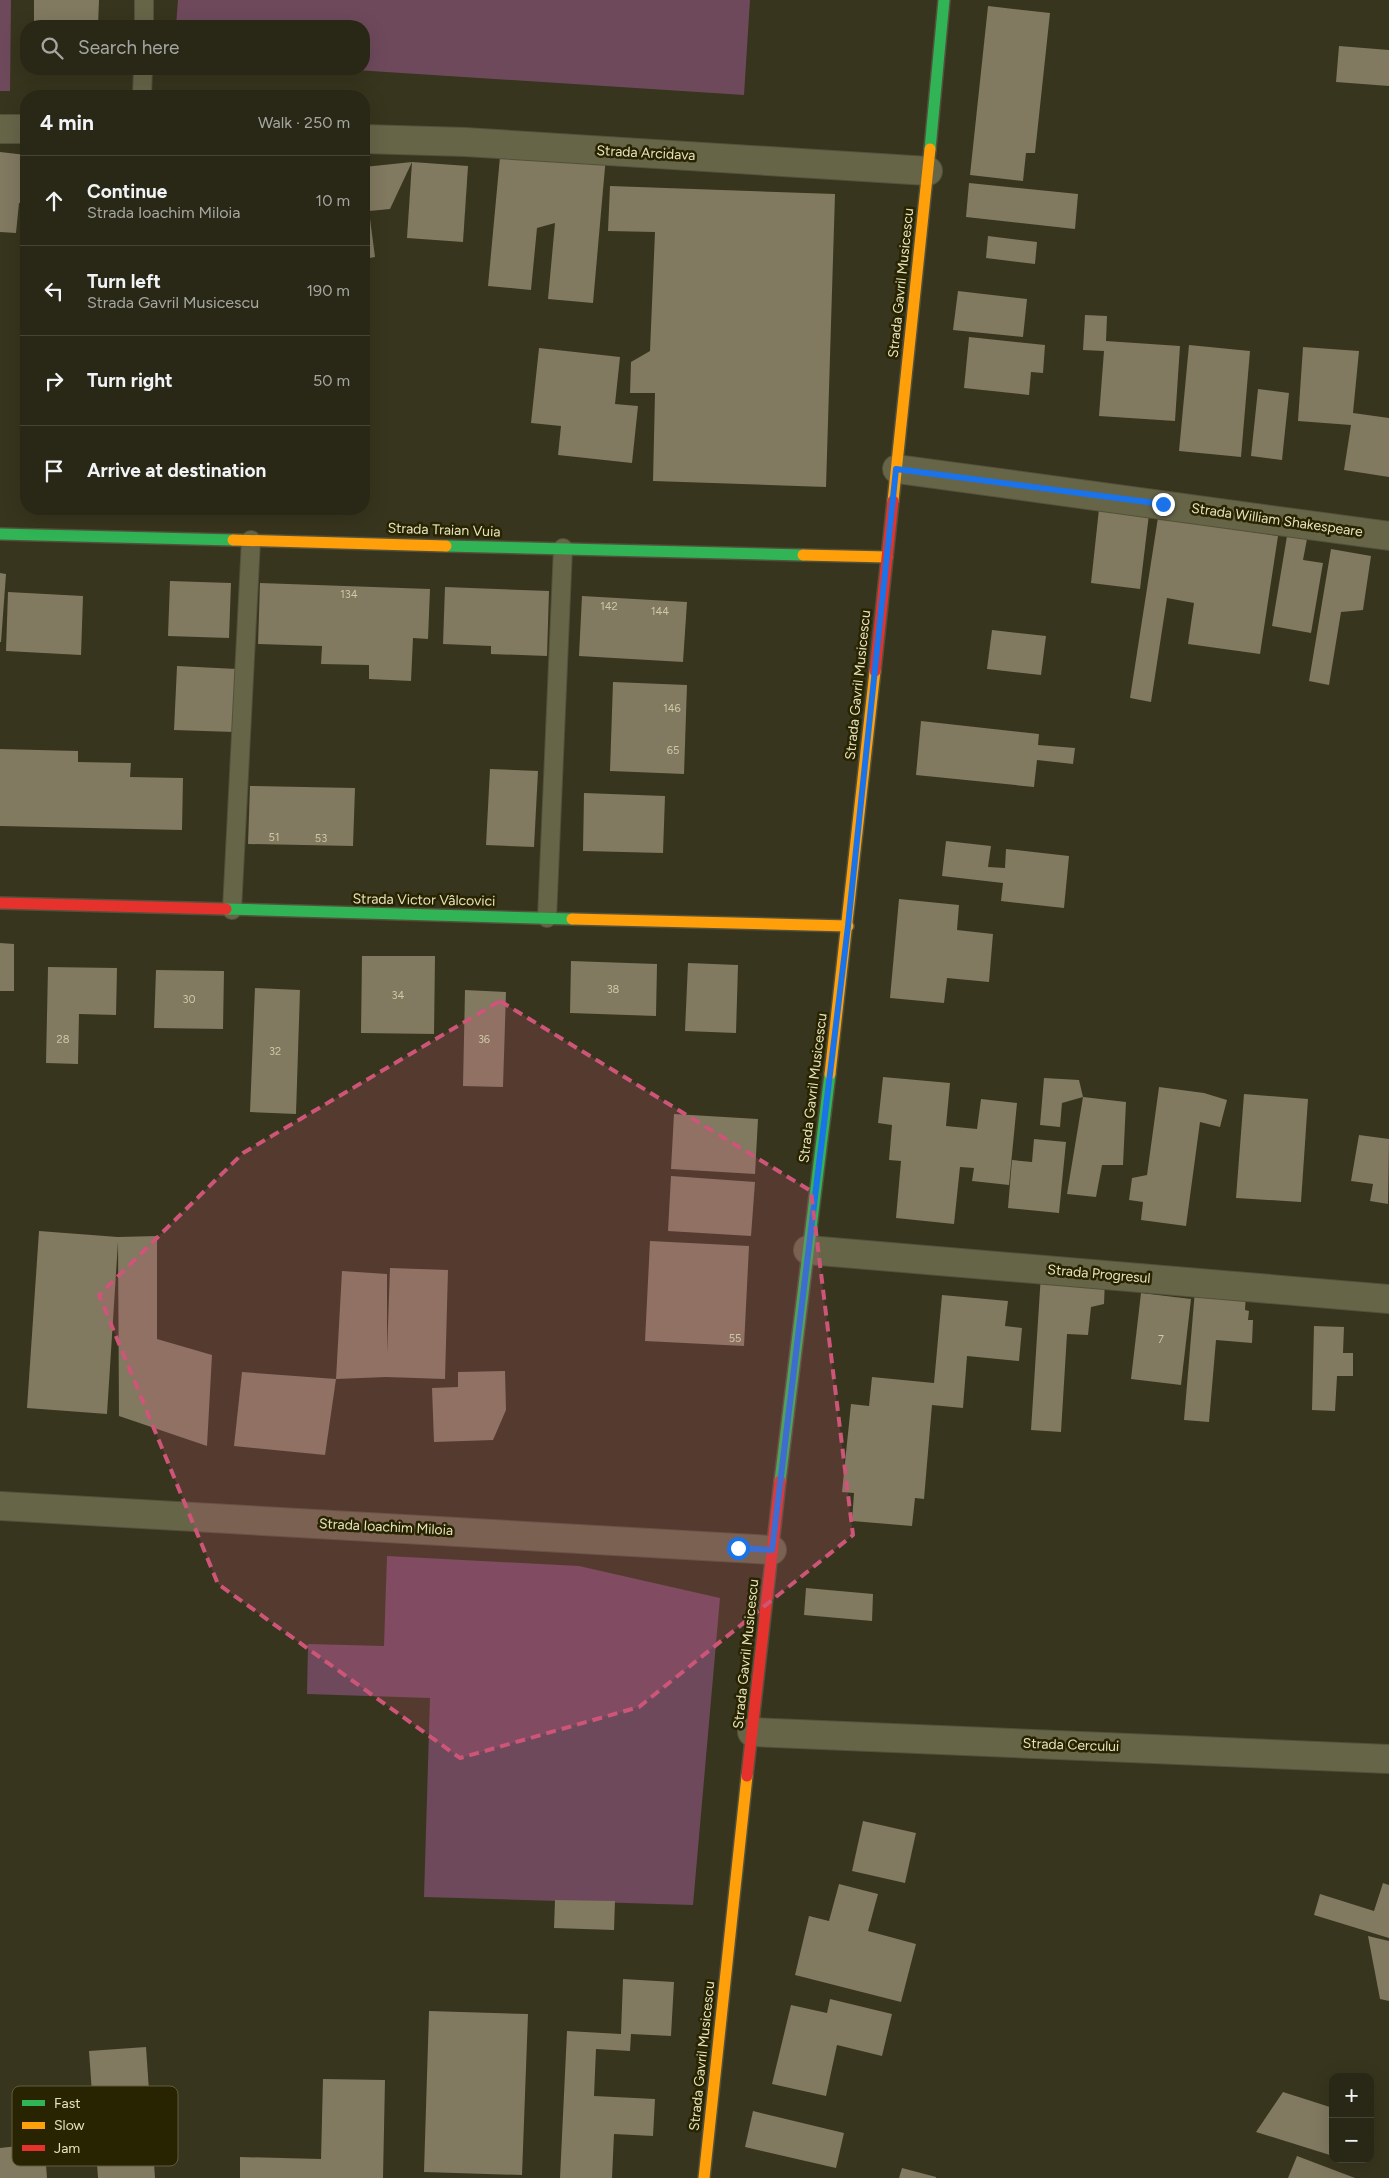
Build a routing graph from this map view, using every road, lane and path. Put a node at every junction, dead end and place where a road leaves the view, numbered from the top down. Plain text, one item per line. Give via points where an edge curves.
1 (144, 0) edge
2 (944, 0) edge
3 (144, 20) edge
4 (143, 75) edge
5 (142, 90) edge
6 (0, 129) edge
7 (20, 129) edge
8 (370, 139) edge
9 (928, 171) junction
10 (896, 469) junction
11 (0, 534) edge
12 (1389, 536) edge
13 (251, 540) junction
14 (563, 548) junction
15 (887, 556) junction
16 (0, 904) edge
17 (232, 910) junction
18 (547, 918) junction
19 (848, 926) junction
20 (808, 1250) junction
21 (1389, 1299) edge
22 (0, 1506) edge
23 (772, 1550) junction
24 (752, 1732) junction
25 (1389, 1759) edge
26 (704, 2178) edge

1 - 3 lane
2 - 9 street, Strada Gavril Musicescu
4 - 5 lane
6 - 7 street
8 - 9 street, Strada Arcidava via 465,142
9 - 10 street, Strada Gavril Musicescu
10 - 12 street, Strada William Shakespeare
10 - 15 street, Strada Gavril Musicescu
11 - 13 street, Strada Traian Vuia
13 - 14 street, Strada Traian Vuia
13 - 17 lane
14 - 15 street, Strada Traian Vuia
14 - 18 lane
15 - 19 street, Strada Gavril Musicescu
16 - 17 street, Strada Victor Vâlcovici
17 - 18 street, Strada Victor Vâlcovici
18 - 19 street, Strada Victor Vâlcovici
19 - 20 street, Strada Gavril Musicescu
20 - 21 street, Strada Progresul
20 - 23 street, Strada Gavril Musicescu
22 - 23 street, Strada Ioachim Miloia
23 - 24 street, Strada Gavril Musicescu
24 - 25 street, Strada Cercului
24 - 26 street, Strada Gavril Musicescu

